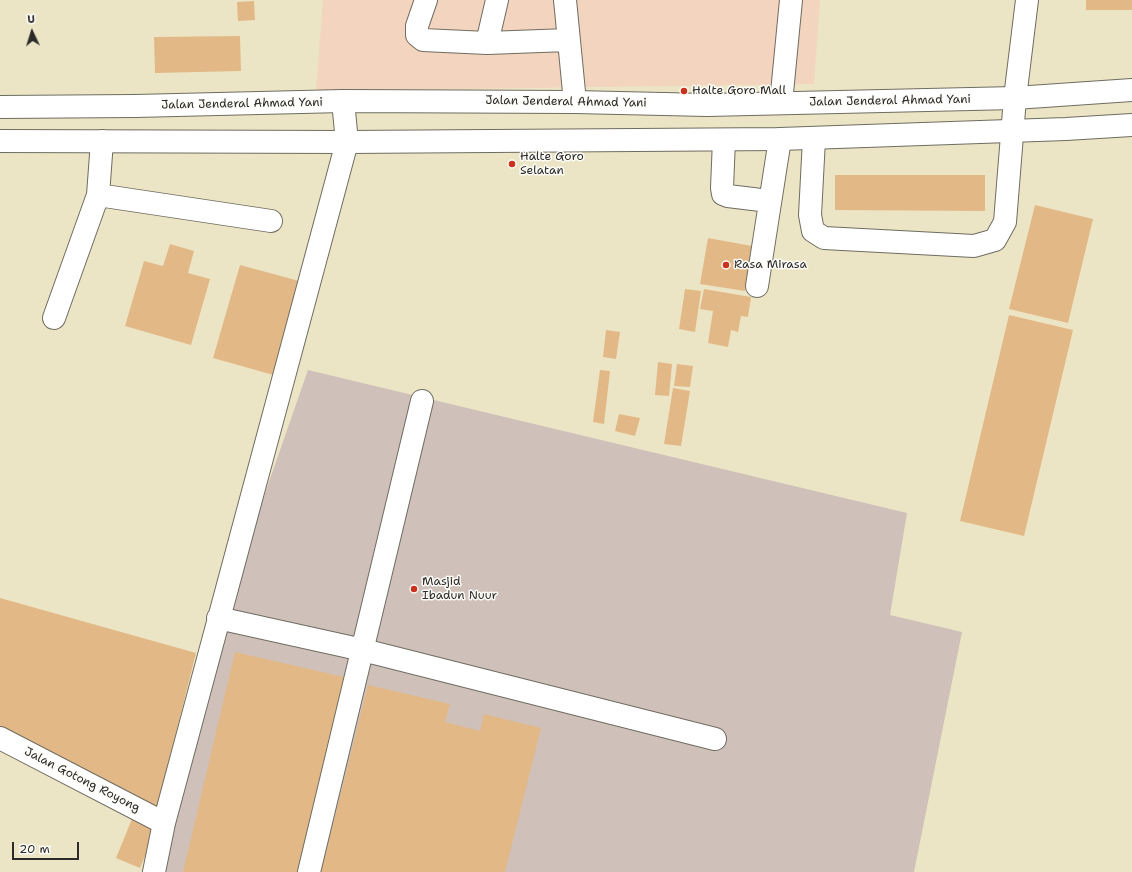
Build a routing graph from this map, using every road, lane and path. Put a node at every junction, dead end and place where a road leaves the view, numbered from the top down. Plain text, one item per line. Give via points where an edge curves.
1 (426, 0) edge
2 (497, 0) edge
3 (565, 0) edge
4 (791, 0) edge
5 (1027, 0) edge
6 (568, 40) junction
7 (487, 43) junction
8 (1132, 90) edge
9 (1015, 98) junction
10 (344, 101) junction
11 (575, 102) junction
12 (781, 103) junction
13 (0, 106) edge
14 (1132, 124) edge
15 (1013, 131) junction
16 (780, 139) junction
17 (814, 139) junction
18 (724, 140) junction
19 (0, 141) edge
20 (102, 142) junction
21 (348, 142) junction
22 (98, 195) junction
23 (769, 201) junction
24 (271, 221) dead end
25 (757, 286) dead end
26 (54, 318) dead end
27 (422, 401) dead end
28 (218, 618) junction
29 (363, 650) junction
30 (0, 738) edge
31 (715, 739) dead end
32 (164, 823) junction
33 (154, 872) edge
34 (309, 872) edge

1 - 7 main road via 417,26 417,35 423,40
2 - 7 main road
3 - 6 main road
4 - 12 main road
5 - 9 main road
6 - 7 main road
6 - 11 main road
8 - 9 main road, Jalan Jenderal Ahmad Yani
9 - 12 main road, Jalan Jenderal Ahmad Yani
9 - 15 main road
10 - 11 main road, Jalan Jenderal Ahmad Yani
10 - 13 main road, Jalan Jenderal Ahmad Yani
10 - 21 main road
11 - 12 main road, Jalan Jenderal Ahmad Yani via 707,105
14 - 15 main road
15 - 17 main road
15 - 17 main road via 1005,222 995,240 974,246 824,238 812,231 810,215
16 - 17 main road
16 - 18 main road
16 - 23 main road
18 - 21 main road
18 - 23 main road via 723,194
19 - 20 main road
20 - 21 main road
20 - 22 main road
21 - 28 main road
22 - 24 main road
22 - 26 main road
23 - 25 main road
27 - 29 main road
28 - 29 main road
28 - 32 main road
29 - 31 main road
29 - 34 main road
30 - 32 main road, Jalan Gotong Royong
32 - 33 main road

